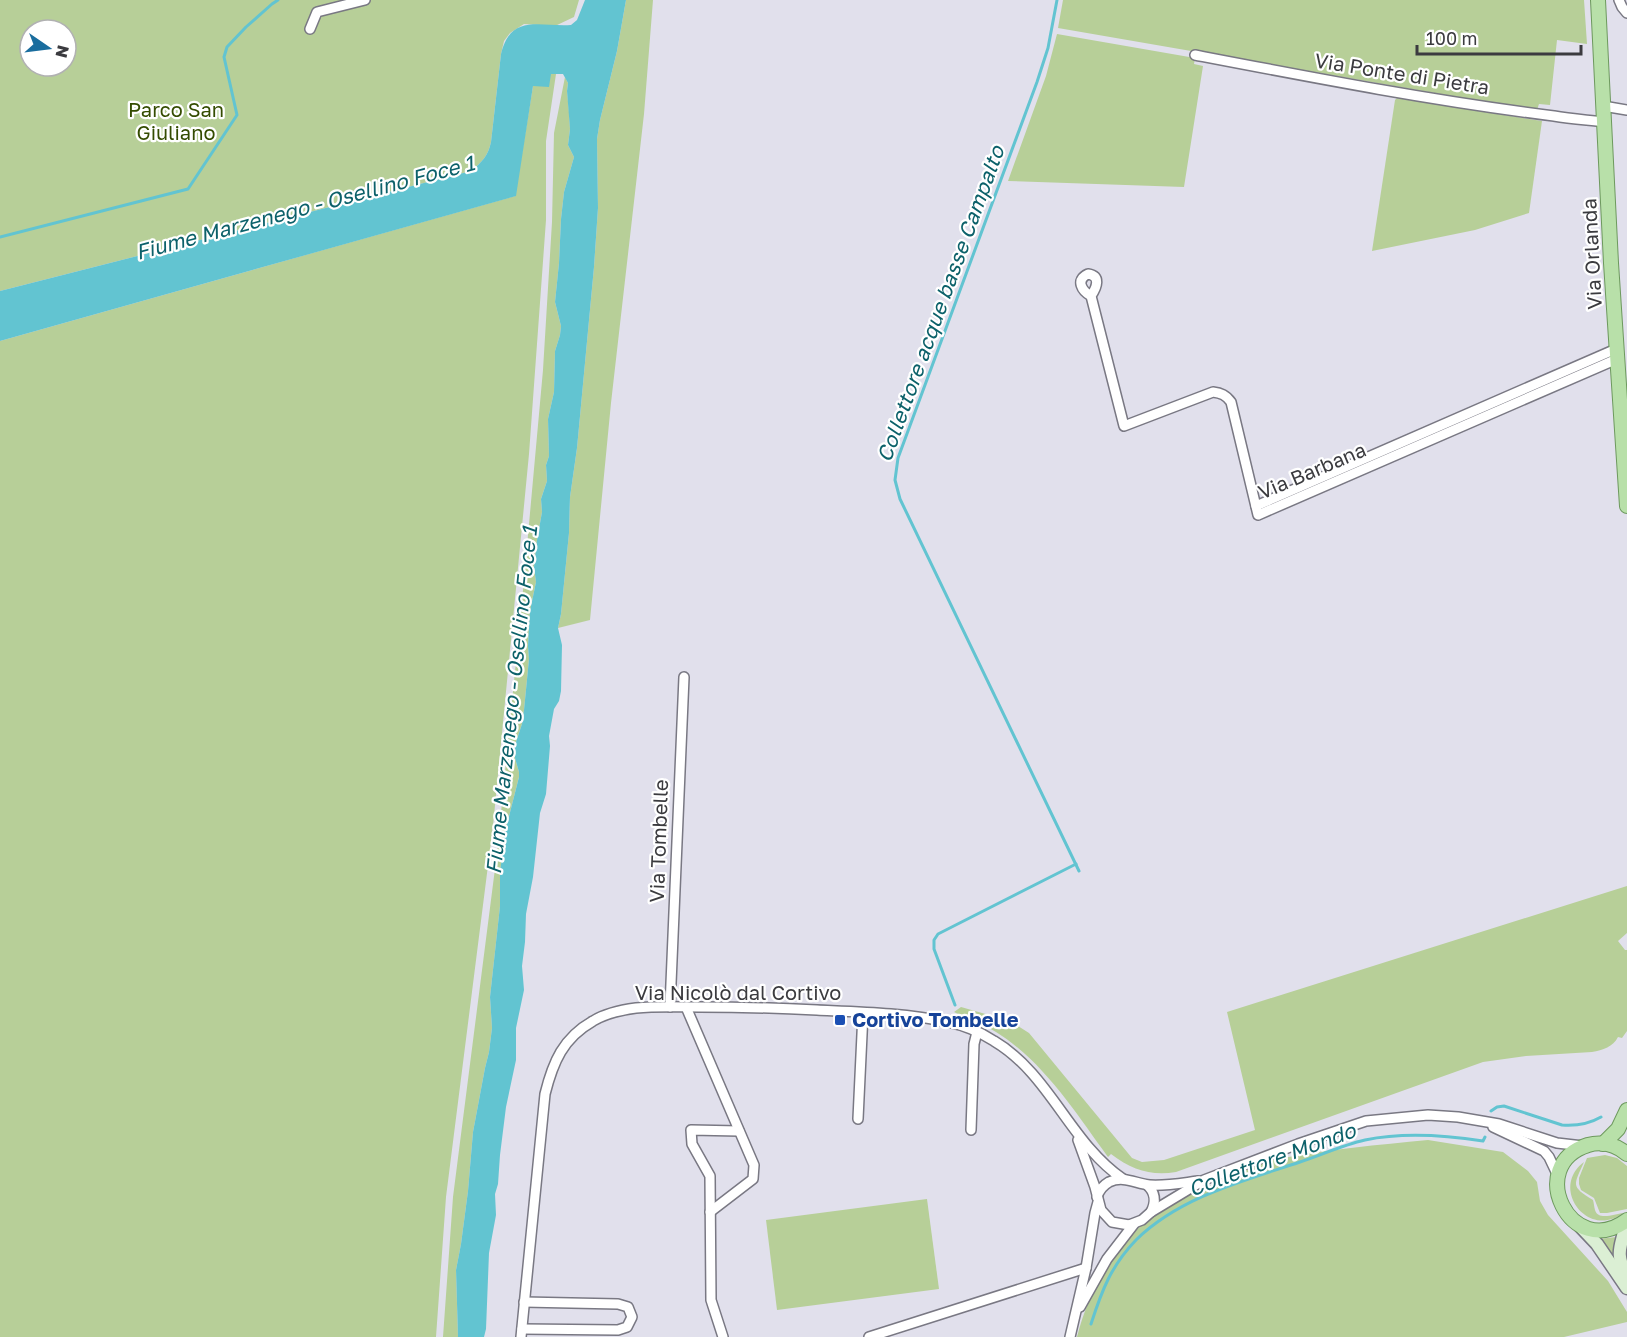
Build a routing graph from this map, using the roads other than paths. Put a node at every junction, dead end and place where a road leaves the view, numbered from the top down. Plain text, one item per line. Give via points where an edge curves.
1 (365, 0) edge
2 (1598, 0) edge
3 (1619, 0) edge
4 (1627, 13) edge
5 (310, 29) dead end
6 (1196, 56) dead end
7 (1603, 106) junction
8 (1627, 110) edge
9 (1604, 122) junction
10 (1091, 296) dead end
11 (1617, 354) junction
12 (1627, 506) edge
13 (684, 677) dead end
14 (670, 1007) junction
15 (686, 1007) junction
16 (863, 1013) junction
17 (977, 1032) junction
18 (1627, 1110) edge
19 (858, 1119) dead end
20 (1483, 1122) junction
21 (1070, 1125) junction
22 (971, 1130) dead end
23 (739, 1131) junction
24 (1603, 1144) junction
25 (1585, 1146) junction
26 (1627, 1154) edge
27 (1558, 1176) junction
28 (1123, 1179) junction
29 (1204, 1180) junction
30 (1147, 1185) junction
31 (1098, 1200) junction
32 (710, 1212) junction
33 (1151, 1212) junction
34 (1627, 1220) edge
35 (1134, 1224) junction
36 (1579, 1225) junction
37 (1086, 1268) junction
38 (1627, 1276) edge
39 (1627, 1288) edge
40 (524, 1302) junction
41 (1075, 1315) junction
42 (521, 1333) edge
43 (723, 1337) edge
44 (869, 1337) edge
45 (1070, 1337) edge

1 - 5 street via 317,12
2 - 7 main road, Via Orlanda
3 - 4 street
6 - 9 street, Via Ponte di Pietra via 1452,101
7 - 8 street
7 - 9 main road, Via Orlanda
9 - 11 main road, Via Orlanda
10 - 11 street, Via Barbana via 1125,426 1213,392 1227,396 1256,506
11 - 12 main road, Via Orlanda
13 - 14 street, Via Tombelle
14 - 15 street, Via Nicolò dal Cortivo
14 - 40 street, Via Nicolò dal Cortivo via 636,1008 594,1020 576,1032 551,1069 545,1094
15 - 16 street, Via Nicolò dal Cortivo
15 - 23 street
16 - 17 street, Via Nicolò dal Cortivo via 935,1019
16 - 19 street
17 - 21 street, Via Nicolò dal Cortivo via 997,1042 1021,1062 1042,1084
17 - 22 street
18 - 24 main road via 1618,1129
20 - 25 street via 1557,1143
20 - 27 street via 1544,1152
20 - 29 street via 1428,1115 1366,1121
21 - 28 street, Via Nicolò dal Cortivo via 1093,1153
21 - 31 street, Via Nicolò dal Cortivo
23 - 32 street via 754,1165 753,1179
23 - 32 street via 691,1130 692,1144 710,1176
24 - 25 main road
24 - 26 main road
25 - 27 main road via 1571,1155
27 - 36 main road via 1562,1208
28 - 30 street
28 - 31 street via 1104,1186
29 - 30 street
29 - 33 street
30 - 33 street via 1155,1199
31 - 35 street via 1112,1222
31 - 37 street
32 - 43 street via 711,1300
33 - 35 street
34 - 36 main road via 1603,1230
34 - 38 main road via 1619,1258
35 - 41 street via 1107,1259
36 - 39 main road
37 - 41 street
37 - 44 street
40 - 42 street, Via Nicolò dal Cortivo
40 - 42 street via 618,1304 628,1307 632,1317 627,1327 618,1330
41 - 45 street

